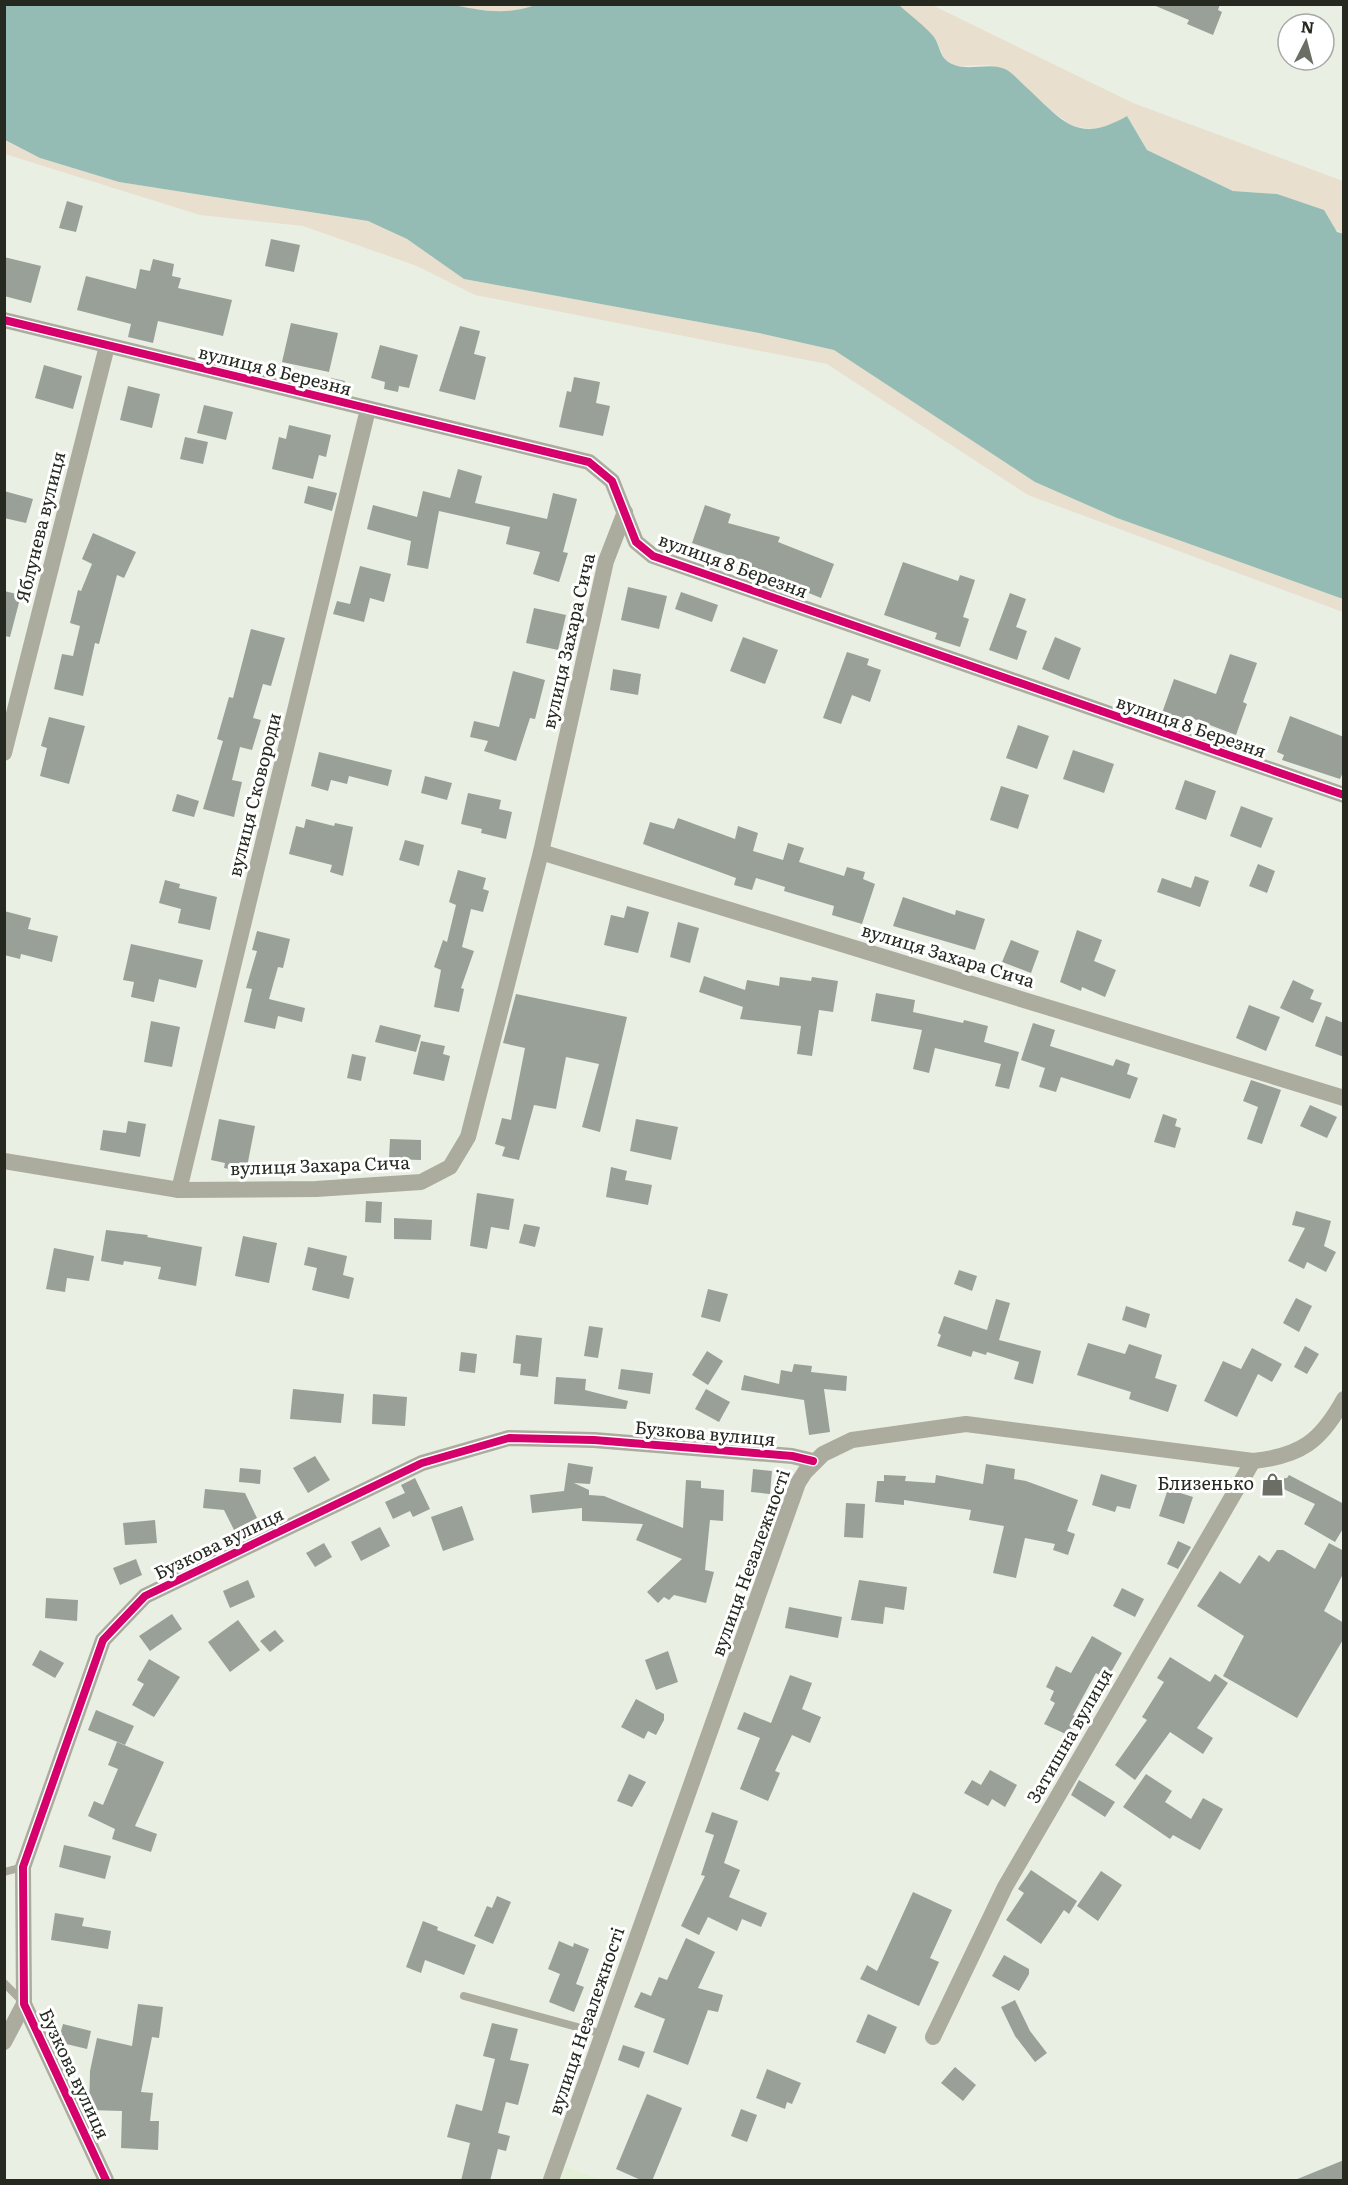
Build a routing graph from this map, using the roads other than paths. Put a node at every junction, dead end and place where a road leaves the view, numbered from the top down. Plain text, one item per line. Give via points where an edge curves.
1 (4, 320) edge
2 (107, 346) junction
3 (368, 409) junction
4 (625, 512) junction
5 (4, 753) edge
6 (1344, 795) edge
7 (541, 852) junction
8 (1344, 1098) edge
9 (4, 1161) edge
10 (179, 1190) junction
11 (1344, 1399) edge
12 (813, 1461) junction
13 (1252, 1461) junction
14 (23, 1867) junction
15 (4, 1872) edge
16 (4, 1983) edge
17 (465, 1996) dead end
18 (24, 2004) junction
19 (603, 2034) junction
20 (933, 2037) dead end
21 (4, 2042) edge
22 (106, 2181) edge
23 (551, 2181) edge

1 - 2 street, вулиця 8 Березня
2 - 3 street, вулиця 8 Березня
2 - 5 street, Яблунева вулиця
3 - 4 street, вулиця 8 Березня via 589,462 612,481
3 - 10 street, вулиця Сковороди
4 - 6 street, вулиця 8 Березня via 636,542 653,556
4 - 7 street, вулиця Захара Сича via 606,561
7 - 8 street, вулиця Захара Сича
7 - 10 street, вулиця Захара Сича via 468,1137 450,1167 421,1182 316,1189
9 - 10 street, вулиця Захара Сича
11 - 13 street, вулиця Незалежності via 1324,1431 1302,1449 1270,1460
12 - 13 street, вулиця Незалежності via 852,1440 966,1424
12 - 14 street, Бузкова вулиця via 594,1440 509,1438 422,1463 145,1596 103,1640
12 - 19 street, вулиця Незалежності via 798,1483
13 - 20 street, Затишна вулиця via 1005,1887
14 - 15 lane
14 - 18 street, Бузкова вулиця
16 - 18 lane
17 - 19 lane
18 - 21 street
18 - 22 street, Бузкова вулиця
19 - 23 street, вулиця Незалежності

